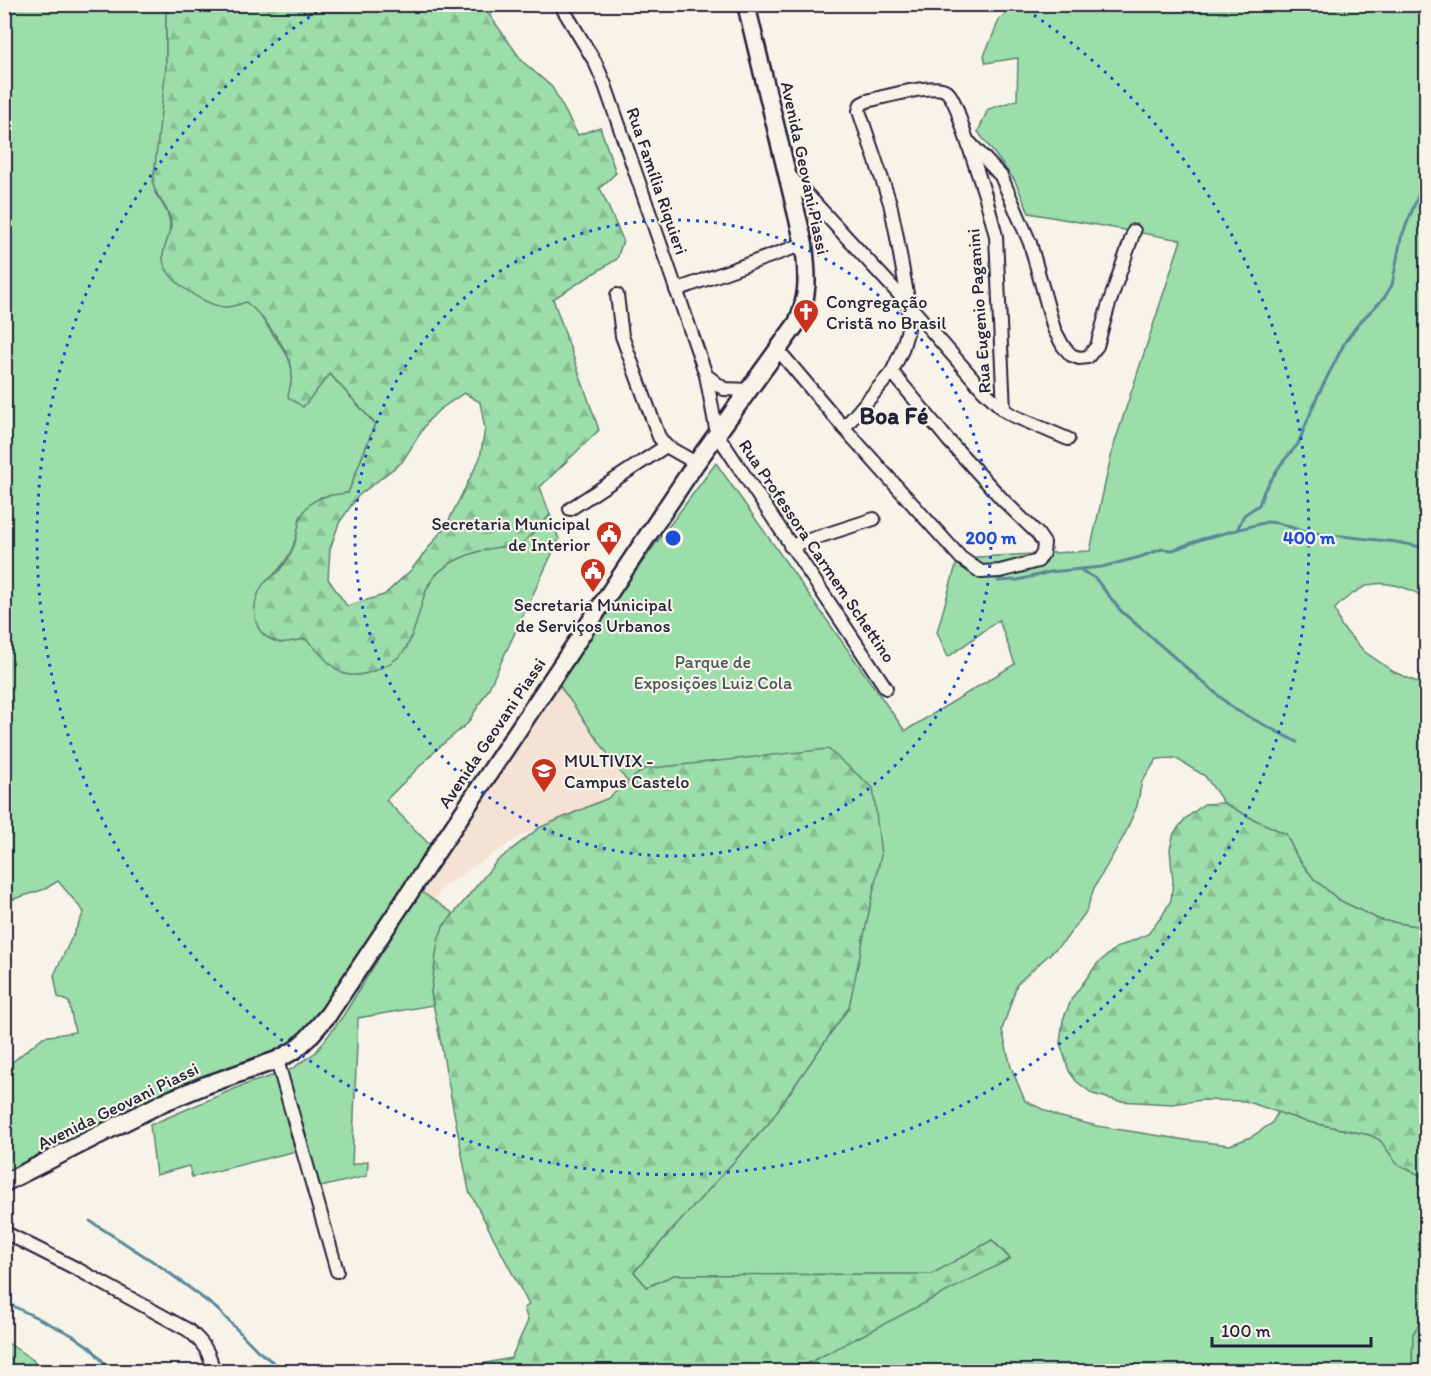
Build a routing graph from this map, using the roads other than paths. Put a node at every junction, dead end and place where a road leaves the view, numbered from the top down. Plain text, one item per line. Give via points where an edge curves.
1 (560, 4) edge
2 (746, 4) edge
3 (968, 141) junction
4 (788, 175) junction
5 (1134, 231) dead end
6 (804, 244) junction
7 (676, 290) junction
8 (617, 295) dead end
9 (909, 304) junction
10 (779, 351) junction
11 (892, 372) junction
12 (706, 375) junction
13 (750, 390) junction
14 (1004, 410) junction
15 (844, 428) junction
16 (717, 434) junction
17 (1068, 439) dead end
18 (666, 446) junction
19 (696, 464) junction
20 (570, 509) dead end
21 (874, 519) dead end
22 (790, 546) junction
23 (886, 688) dead end
24 (277, 1060) junction
25 (4, 1183) edge
26 (4, 1232) edge
27 (337, 1271) dead end
28 (213, 1371) edge

1 - 7 street, Rua Família Riquieri via 596,62
2 - 4 main road, Avenida Geovani Piassi
3 - 5 street via 1001,176 1030,243 1054,329 1071,355 1088,357 1097,346
3 - 9 street, Rua Eugenio Paganini via 956,107 942,89 861,104 859,111 890,203
3 - 14 street, Rua Eugenio Paganini via 996,236
4 - 6 main road, Avenida Geovani Piassi
4 - 9 street
6 - 7 street
6 - 10 main road, Avenida Geovani Piassi via 806,304
7 - 12 street, Rua Família Riquieri
8 - 18 street via 622,336 659,437
9 - 11 street via 908,329
9 - 14 street
10 - 13 main road, Avenida Geovani Piassi
10 - 15 street
11 - 15 street
11 - 15 street via 948,440 1037,533 1044,543 1038,561 981,572 961,558
12 - 13 street via 724,389
12 - 16 street, Rua Família Riquieri
13 - 16 main road, Avenida Geovani Piassi
14 - 17 street
16 - 19 main road, Avenida Geovani Piassi
16 - 22 street, Rua Professora Carmem Schettino
18 - 19 street
18 - 20 street
19 - 24 main road, Avenida Geovani Piassi via 328,1014 295,1050
21 - 22 street
22 - 23 street, Rua Professora Carmem Schettino
24 - 25 main road, Avenida Geovani Piassi via 164,1102
24 - 27 street
26 - 28 street via 188,1330 206,1348

